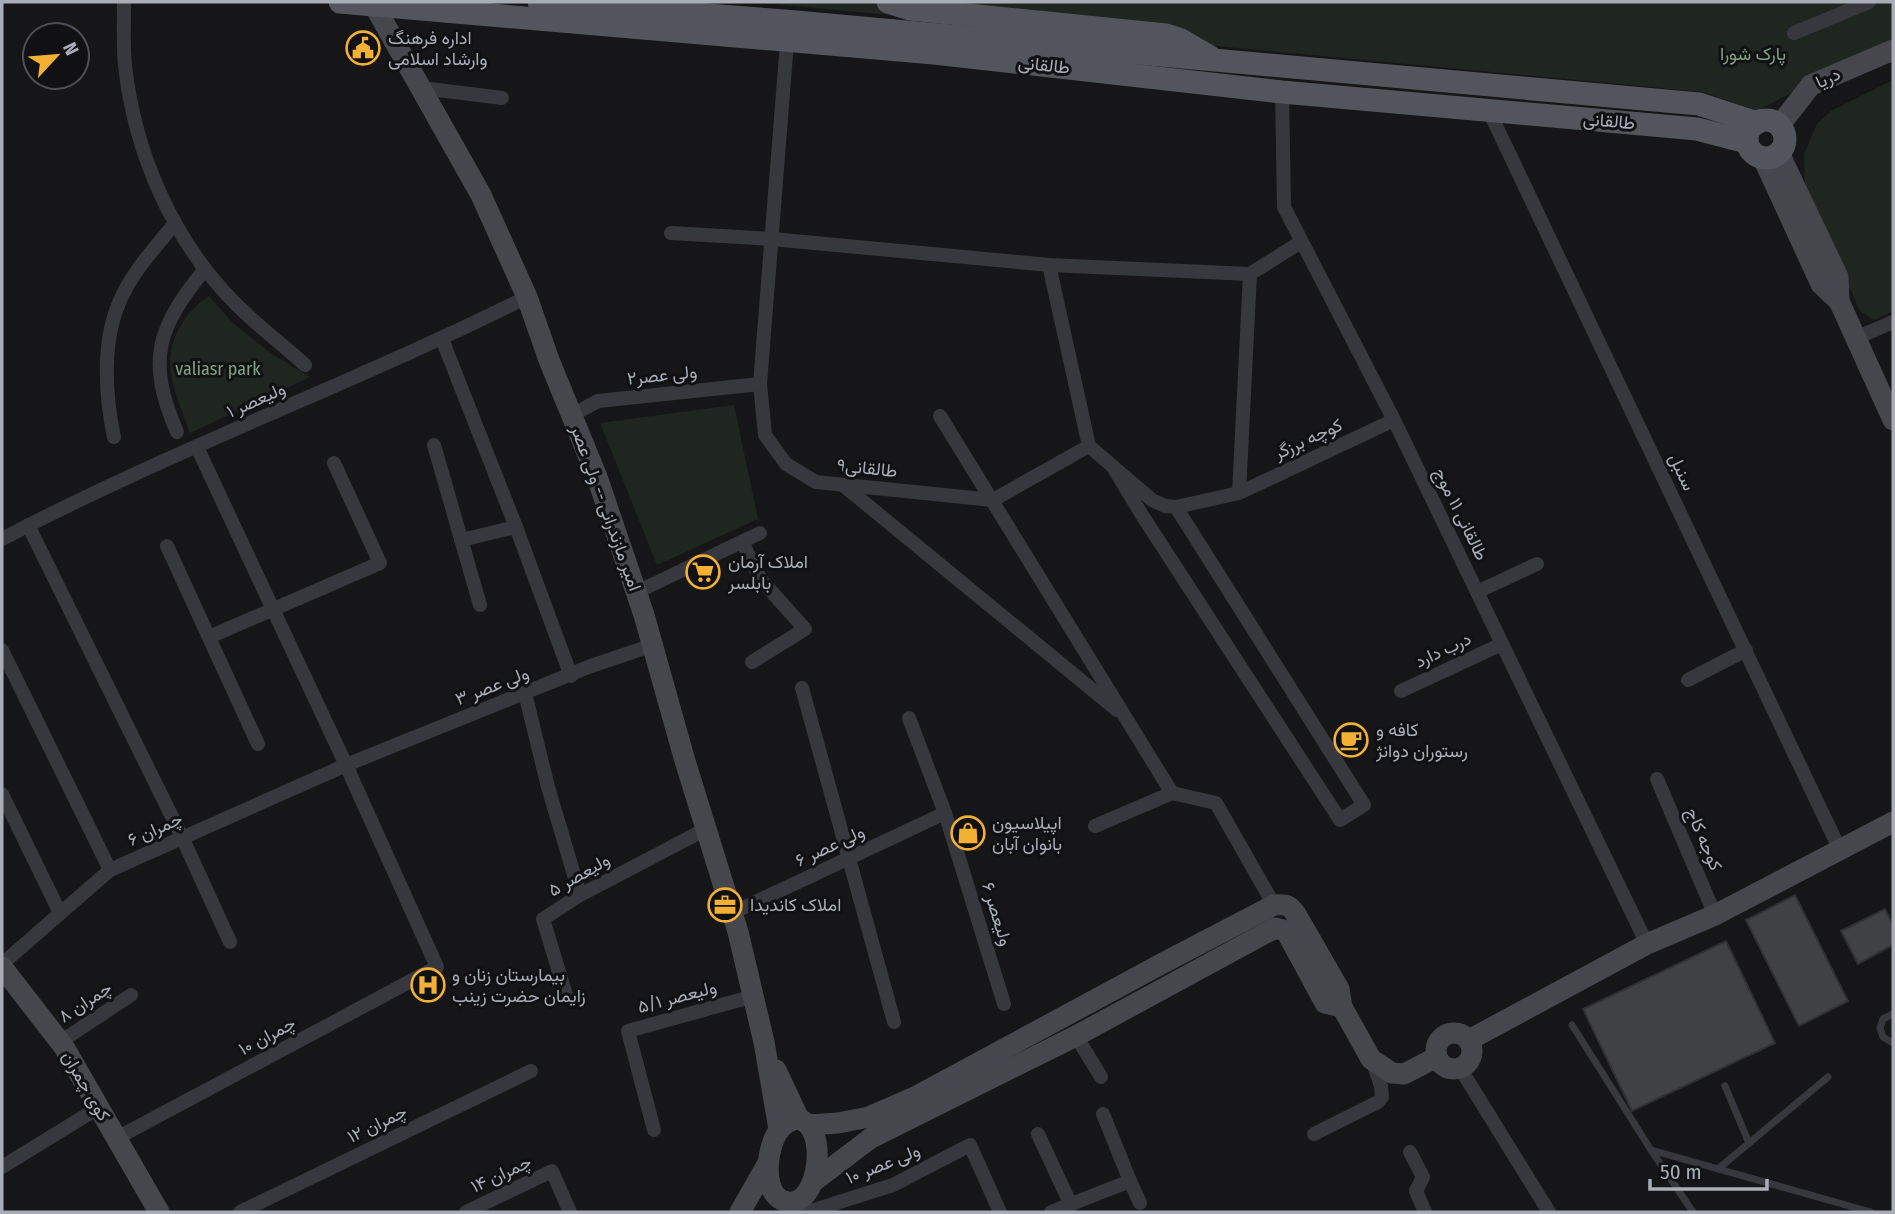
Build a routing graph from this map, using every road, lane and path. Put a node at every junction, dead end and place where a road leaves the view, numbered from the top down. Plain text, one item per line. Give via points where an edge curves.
1 (124, 2) edge
2 (340, 2) edge
3 (539, 2) edge
4 (888, 2) edge
5 (1869, 2) edge
6 (374, 3) edge
7 (1794, 33) dead end
8 (787, 42) junction
9 (1893, 50) edge
10 (1215, 61) junction
11 (422, 88) junction
12 (1282, 92) junction
13 (502, 98) dead end
14 (1489, 111) junction
15 (1765, 140) junction
16 (175, 223) junction
17 (671, 233) dead end
18 (772, 239) junction
19 (1301, 242) junction
20 (1049, 265) junction
21 (205, 269) junction
22 (1250, 274) junction
23 (527, 297) junction
24 (1893, 322) edge
25 (1856, 338) junction
26 (442, 339) junction
27 (306, 365) dead end
28 (760, 384) junction
29 (572, 415) junction
30 (940, 416) dead end
31 (1394, 420) junction
32 (1893, 420) edge
33 (177, 432) dead end
34 (114, 437) dead end
35 (435, 446) dead end
36 (1089, 446) junction
37 (197, 447) junction
38 (334, 463) dead end
39 (1113, 467) junction
40 (842, 485) junction
41 (1239, 493) junction
42 (993, 500) junction
43 (1176, 507) junction
44 (28, 525) junction
45 (516, 527) junction
46 (760, 533) dead end
47 (2, 539) edge
48 (461, 540) junction
49 (742, 542) junction
50 (167, 546) dead end
51 (1537, 564) dead end
52 (637, 592) junction
53 (1477, 592) junction
54 (480, 605) dead end
55 (272, 610) junction
56 (209, 637) junction
57 (1502, 644) junction
58 (653, 645) junction
59 (2, 650) edge
60 (1746, 650) junction
61 (752, 662) dead end
62 (571, 676) junction
63 (1688, 680) dead end
64 (802, 688) dead end
65 (1401, 691) dead end
66 (525, 693) junction
67 (1125, 716) junction
68 (909, 718) dead end
69 (258, 744) dead end
70 (346, 765) junction
71 (1657, 779) dead end
72 (1172, 793) junction
73 (2, 794) edge
74 (945, 813) junction
75 (1893, 822) edge
76 (1095, 826) dead end
77 (706, 829) junction
78 (183, 837) junction
79 (1840, 850) junction
80 (849, 858) junction
81 (110, 870) junction
82 (580, 895) junction
83 (1274, 905) junction
84 (60, 913) junction
85 (733, 914) junction
86 (1715, 915) junction
87 (230, 942) dead end
88 (1647, 944) junction
89 (2, 966) edge
90 (1114, 990) junction
91 (131, 995) dead end
92 (566, 995) dead end
93 (754, 996) junction
94 (1004, 1004) dead end
95 (1342, 1007) junction
96 (1124, 1010) junction
97 (1893, 1014) edge
98 (894, 1022) dead end
99 (1572, 1025) dead end
100 (1076, 1037) junction
101 (1469, 1040) junction
102 (60, 1042) junction
103 (764, 1042) junction
104 (1893, 1043) edge
105 (1437, 1057) junction
106 (1371, 1059) junction
107 (1460, 1068) junction
108 (531, 1071) dead end
109 (1101, 1077) dead end
110 (1828, 1077) dead end
111 (1725, 1086) dead end
112 (98, 1108) junction
113 (1103, 1114) dead end
114 (804, 1122) junction
115 (779, 1129) junction
116 (654, 1130) dead end
117 (1038, 1134) dead end
118 (1314, 1134) dead end
119 (116, 1139) junction
120 (1749, 1143) junction
121 (1651, 1150) junction
122 (1410, 1152) dead end
123 (769, 1161) junction
124 (2, 1167) edge
125 (1718, 1169) junction
126 (1130, 1181) junction
127 (813, 1182) junction
128 (1140, 1203) dead end
129 (1071, 1205) junction
130 (796, 1209) edge
131 (159, 1212) edge
132 (240, 1212) edge
133 (466, 1212) edge
134 (570, 1212) edge
135 (740, 1212) edge
136 (1000, 1212) edge
137 (1051, 1212) edge
138 (1425, 1212) edge
139 (1549, 1212) edge
140 (1693, 1212) edge
141 (1871, 1212) edge

1 - 16 street via 125,65 137,130
2 - 6 main road, طالقانی
3 - 10 main road, طالقانی
4 - 10 main road via 910,9 1173,38
5 - 7 street
6 - 8 main road, طالقانی
6 - 11 street, امیر مازندرانی -- ولی عصر
8 - 12 main road, طالقانی via 934,53
8 - 18 street, طالقانی۹
9 - 15 street, دریا via 1811,85
10 - 15 main road, طالقانی via 1699,104
11 - 13 street
11 - 23 street, امیر مازندرانی -- ولی عصر via 481,195
12 - 14 main road, طالقانی
12 - 19 street, طالقانی ۱۱ موج via 1284,207
14 - 15 main road, طالقانی via 1697,129
14 - 60 street, سنبل
15 - 25 street via 1821,285 1839,301
16 - 21 street
16 - 34 street via 118,303 106,363
17 - 18 street
18 - 20 street
18 - 28 street, طالقانی۹
19 - 22 street
19 - 31 street, طالقانی ۱۱ موج
20 - 22 street
20 - 36 street
21 - 27 street via 233,302
21 - 33 street via 170,319 160,346 164,402
22 - 41 street
23 - 26 street, ولیعصر ۱
23 - 29 street, امیر مازندرانی -- ولی عصر
24 - 25 street
25 - 32 street
26 - 37 street, ولیعصر ۱
26 - 45 street
28 - 29 street, ولی عصر۲ via 598,401
28 - 40 street, طالقانی۹ via 765,435 786,464 816,482
29 - 52 street, امیر مازندرانی -- ولی عصر
30 - 42 street
31 - 41 street, کوچه برزگر
31 - 53 street, طالقانی ۱۱ موج
35 - 48 street
36 - 39 street
36 - 42 street
37 - 44 street, ولیعصر ۱
37 - 55 street
38 - 55 street via 380,563
39 - 43 street via 1152,500
39 - 43 street via 1340,820 1364,805
40 - 42 street, طالقانی۹
40 - 67 street
41 - 43 street, کوچه برزگر
42 - 67 street
44 - 47 street, ولیعصر ۱
44 - 78 street
45 - 48 street
45 - 62 street
46 - 49 street
48 - 54 street
49 - 52 street
49 - 61 street via 761,580 805,629
50 - 56 street
51 - 53 street
52 - 58 street, امیر مازندرانی -- ولی عصر
53 - 57 street, طالقانی ۱۱ موج
55 - 56 street
55 - 70 street
56 - 69 street
57 - 65 street, درب دارد
57 - 88 street, طالقانی ۱۱ موج
58 - 62 street, ولی عصر ۳
58 - 77 street, امیر مازندرانی -- ولی عصر
59 - 81 street
60 - 63 street
60 - 79 street, سنبل
62 - 66 street, ولی عصر ۳
64 - 80 street
66 - 70 street, ولی عصر ۳
66 - 82 street
67 - 72 street
68 - 74 street, ولیعصر ۶
70 - 78 street, چمران ۶
70 - 119 street, چمران ۱۰ via 437,967
71 - 86 street, کوجه کاج
72 - 76 street
72 - 83 street via 1216,803
73 - 84 street
74 - 80 street, ولی عصر ۶
74 - 94 street, ولیعصر ۶
75 - 79 street
77 - 82 street, ولیعصر ۵
77 - 85 street, امیر مازندرانی -- ولی عصر
78 - 81 street, چمران ۶
78 - 87 street
79 - 86 street
80 - 85 street, ولی عصر ۶
80 - 98 street
81 - 84 street, چمران ۶
82 - 92 street, ولیعصر ۵ via 543,919
83 - 90 street
83 - 95 street via 1292,906 1339,989
84 - 89 street, چمران ۶
85 - 93 street, امیر مازندرانی -- ولی عصر
86 - 88 street
88 - 101 street
89 - 102 street, کوی چمران
90 - 96 street
90 - 114 street via 869,1117 838,1124
91 - 102 street, چمران ۸
93 - 103 street, امیر مازندرانی -- ولی عصر
93 - 116 street, ولیعصر ۵/۱ via 628,1031
95 - 96 street via 1325,1003 1286,931 1275,928
95 - 106 street
96 - 100 street
97 - 104 lane via 1880,1028 1883,1037
99 - 121 lane
100 - 109 street
100 - 127 street via 871,1138
101 - 105 street via 1454,1033 1443,1037
101 - 107 street via 1472,1054
102 - 112 street, کوی چمران
103 - 114 street
103 - 115 street
105 - 106 street via 1404,1074 1392,1073
105 - 107 street via 1449,1069
106 - 118 street via 1382,1097
107 - 139 street
108 - 132 street, چمران ۱۲
110 - 120 lane
111 - 120 lane
112 - 119 street, کوی چمران
112 - 124 street
113 - 126 street
114 - 115 street via 786,1123
114 - 127 street via 816,1143
115 - 123 street
117 - 129 street
119 - 131 street, کوی چمران
120 - 125 lane
121 - 125 lane
121 - 140 lane
122 - 138 street via 1423,1177 1416,1191
123 - 130 street via 768,1181 774,1194
123 - 135 street
125 - 141 lane
126 - 128 street
126 - 129 street
127 - 130 street
129 - 137 street
130 - 136 street, ولی عصر ۱۰ via 893,1185 970,1145
133 - 134 street, چمران ۱۴ via 552,1171

